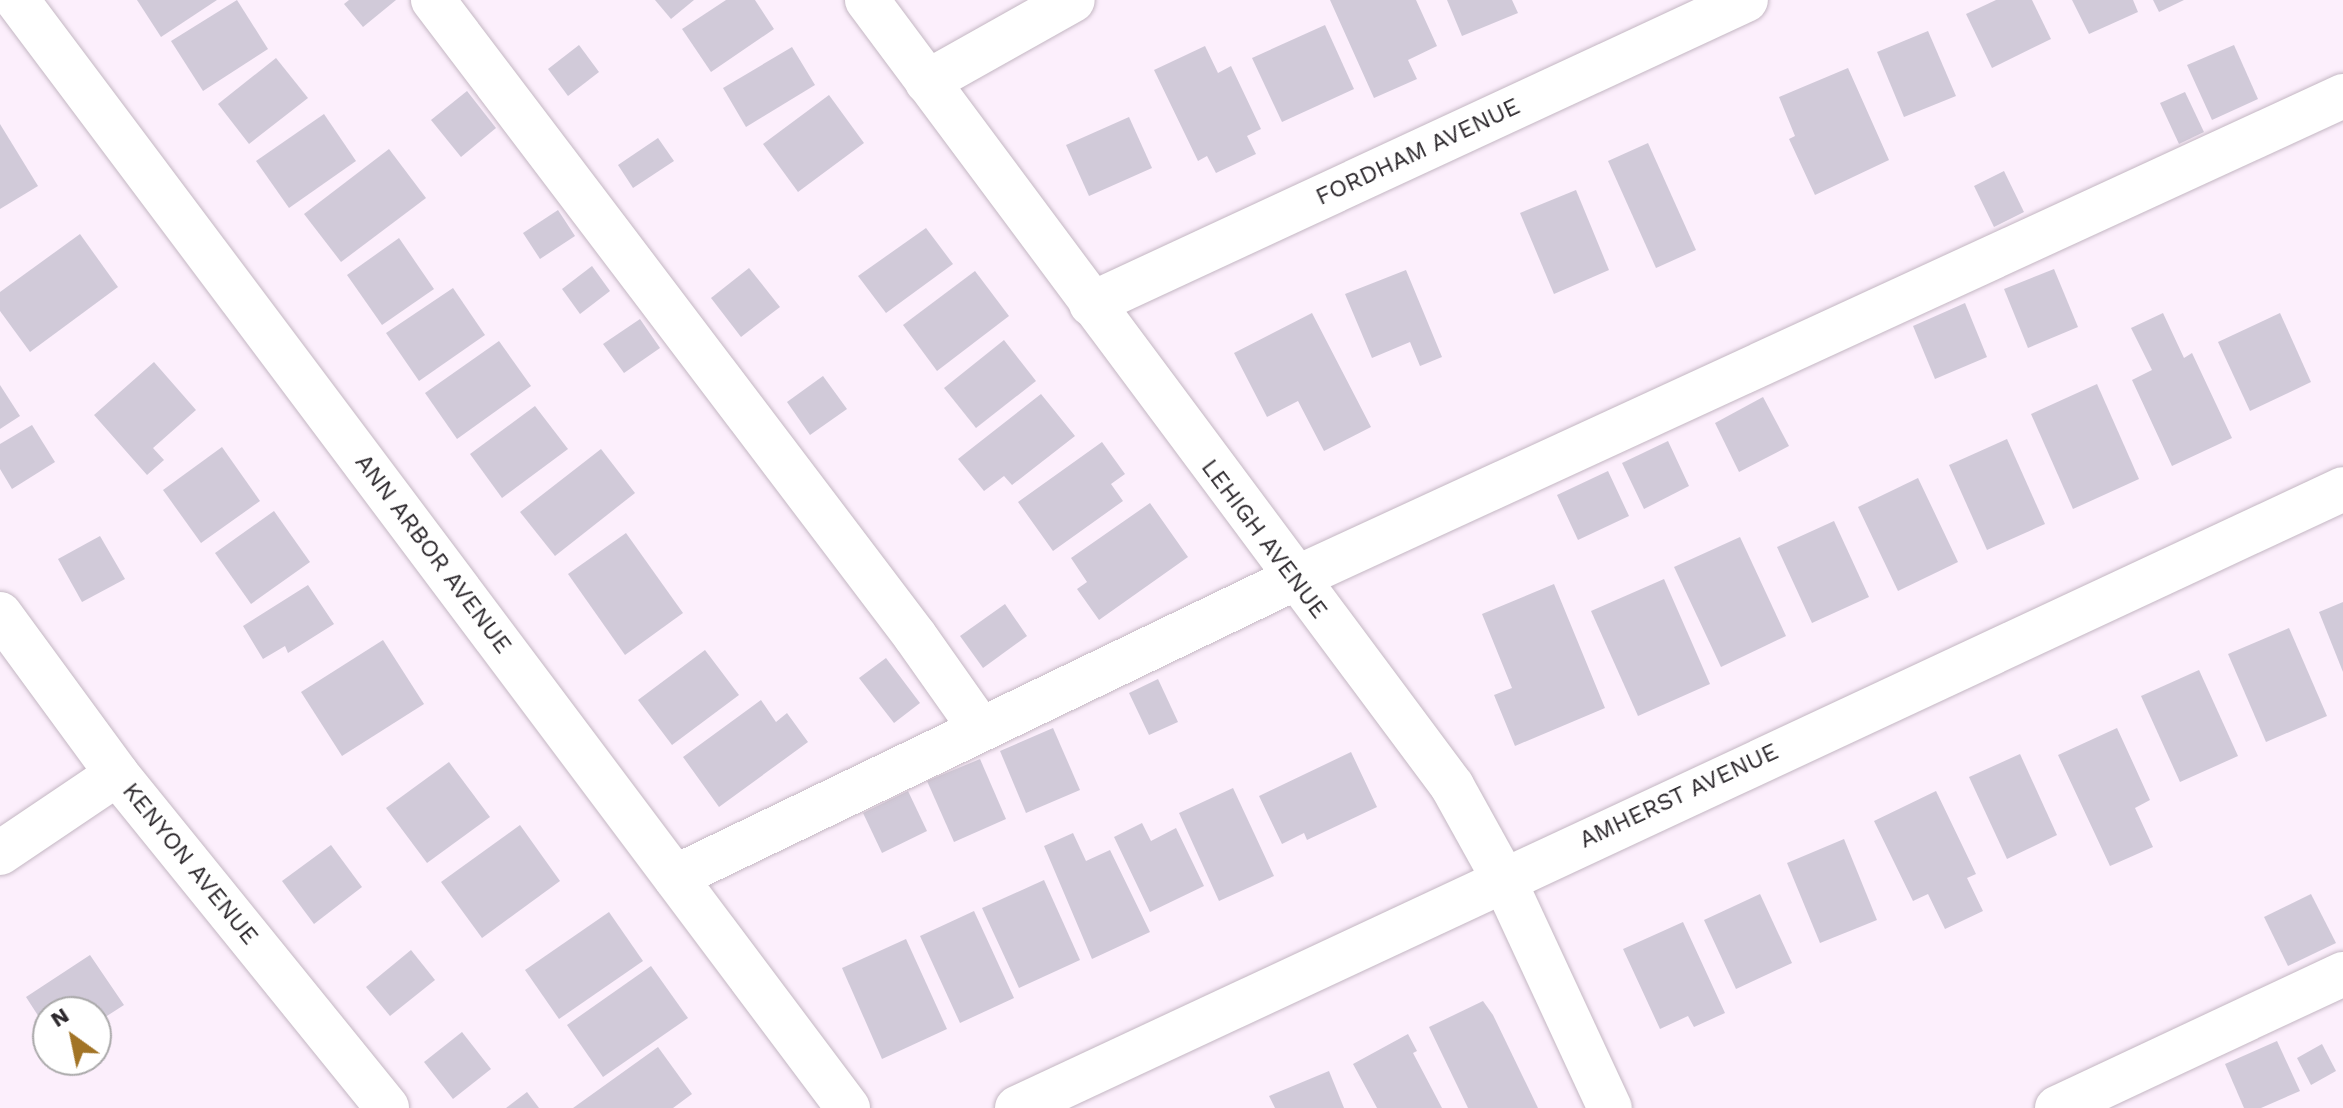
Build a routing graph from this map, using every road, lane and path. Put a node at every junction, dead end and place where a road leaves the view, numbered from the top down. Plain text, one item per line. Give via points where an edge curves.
1 (17, 0) edge
2 (433, 0) edge
3 (867, 0) edge
4 (1073, 0) edge
5 (1746, 0) edge
6 (927, 82) junction
7 (2343, 96) edge
8 (1091, 304) junction
9 (2343, 489) edge
10 (1294, 579) junction
11 (0, 614) edge
12 (980, 728) junction
13 (117, 774) junction
14 (0, 853) edge
15 (675, 877) junction
16 (1503, 878) junction
17 (2343, 974) edge
18 (387, 1108) edge
19 (848, 1108) edge
20 (1017, 1108) edge
21 (1610, 1108) edge
22 (2057, 1108) edge

1 - 15 street, ANN ARBOR AVENUE
2 - 12 street
3 - 6 street, LEHIGH AVENUE
4 - 6 street
5 - 8 street, FORDHAM AVENUE
6 - 8 street, LEHIGH AVENUE
7 - 10 street
8 - 10 street, LEHIGH AVENUE
9 - 16 street, AMHERST AVENUE
10 - 12 street
10 - 16 street, LEHIGH AVENUE via 1452,786
11 - 13 street, KENYON AVENUE
12 - 15 street
13 - 14 street
13 - 18 street, KENYON AVENUE
15 - 19 street, ANN ARBOR AVENUE
16 - 20 street, AMHERST AVENUE
16 - 21 street, LEHIGH AVENUE
17 - 22 street

